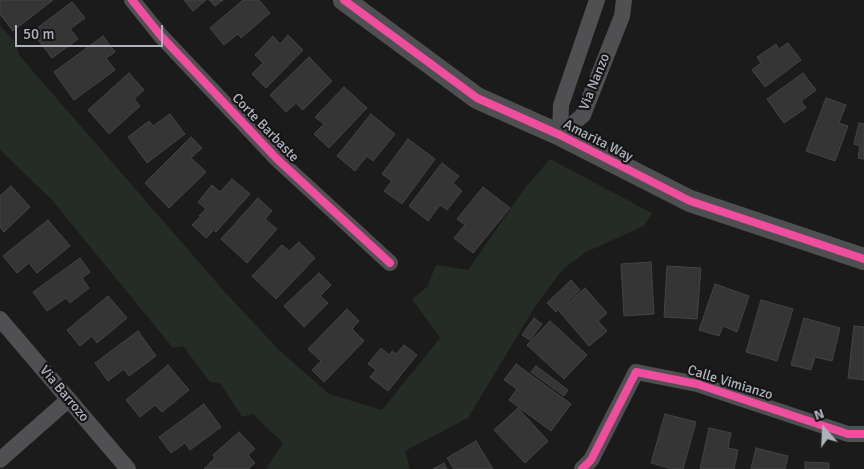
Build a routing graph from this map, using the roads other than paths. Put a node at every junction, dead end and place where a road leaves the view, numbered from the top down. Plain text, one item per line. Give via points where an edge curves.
1 (132, 0) edge
2 (344, 0) edge
3 (597, 0) edge
4 (624, 0) edge
5 (560, 135) junction
6 (864, 259) edge
7 (390, 263) dead end
8 (0, 319) edge
9 (68, 400) junction
10 (864, 434) edge
11 (0, 460) edge
12 (128, 469) edge
13 (582, 469) edge

1 - 7 street, Corte Barbaste via 161,36 277,159
2 - 5 street, Amarita Way via 477,98
3 - 5 street, Via Nanzo via 561,105
4 - 5 street, Via Nanzo via 622,16 583,116
5 - 6 street, Amarita Way via 690,201
8 - 9 street, Via Barrozo
9 - 11 street
9 - 12 street, Via Barrozo
10 - 13 street, Calle Vimianzo via 848,434 696,384 636,372 590,460

